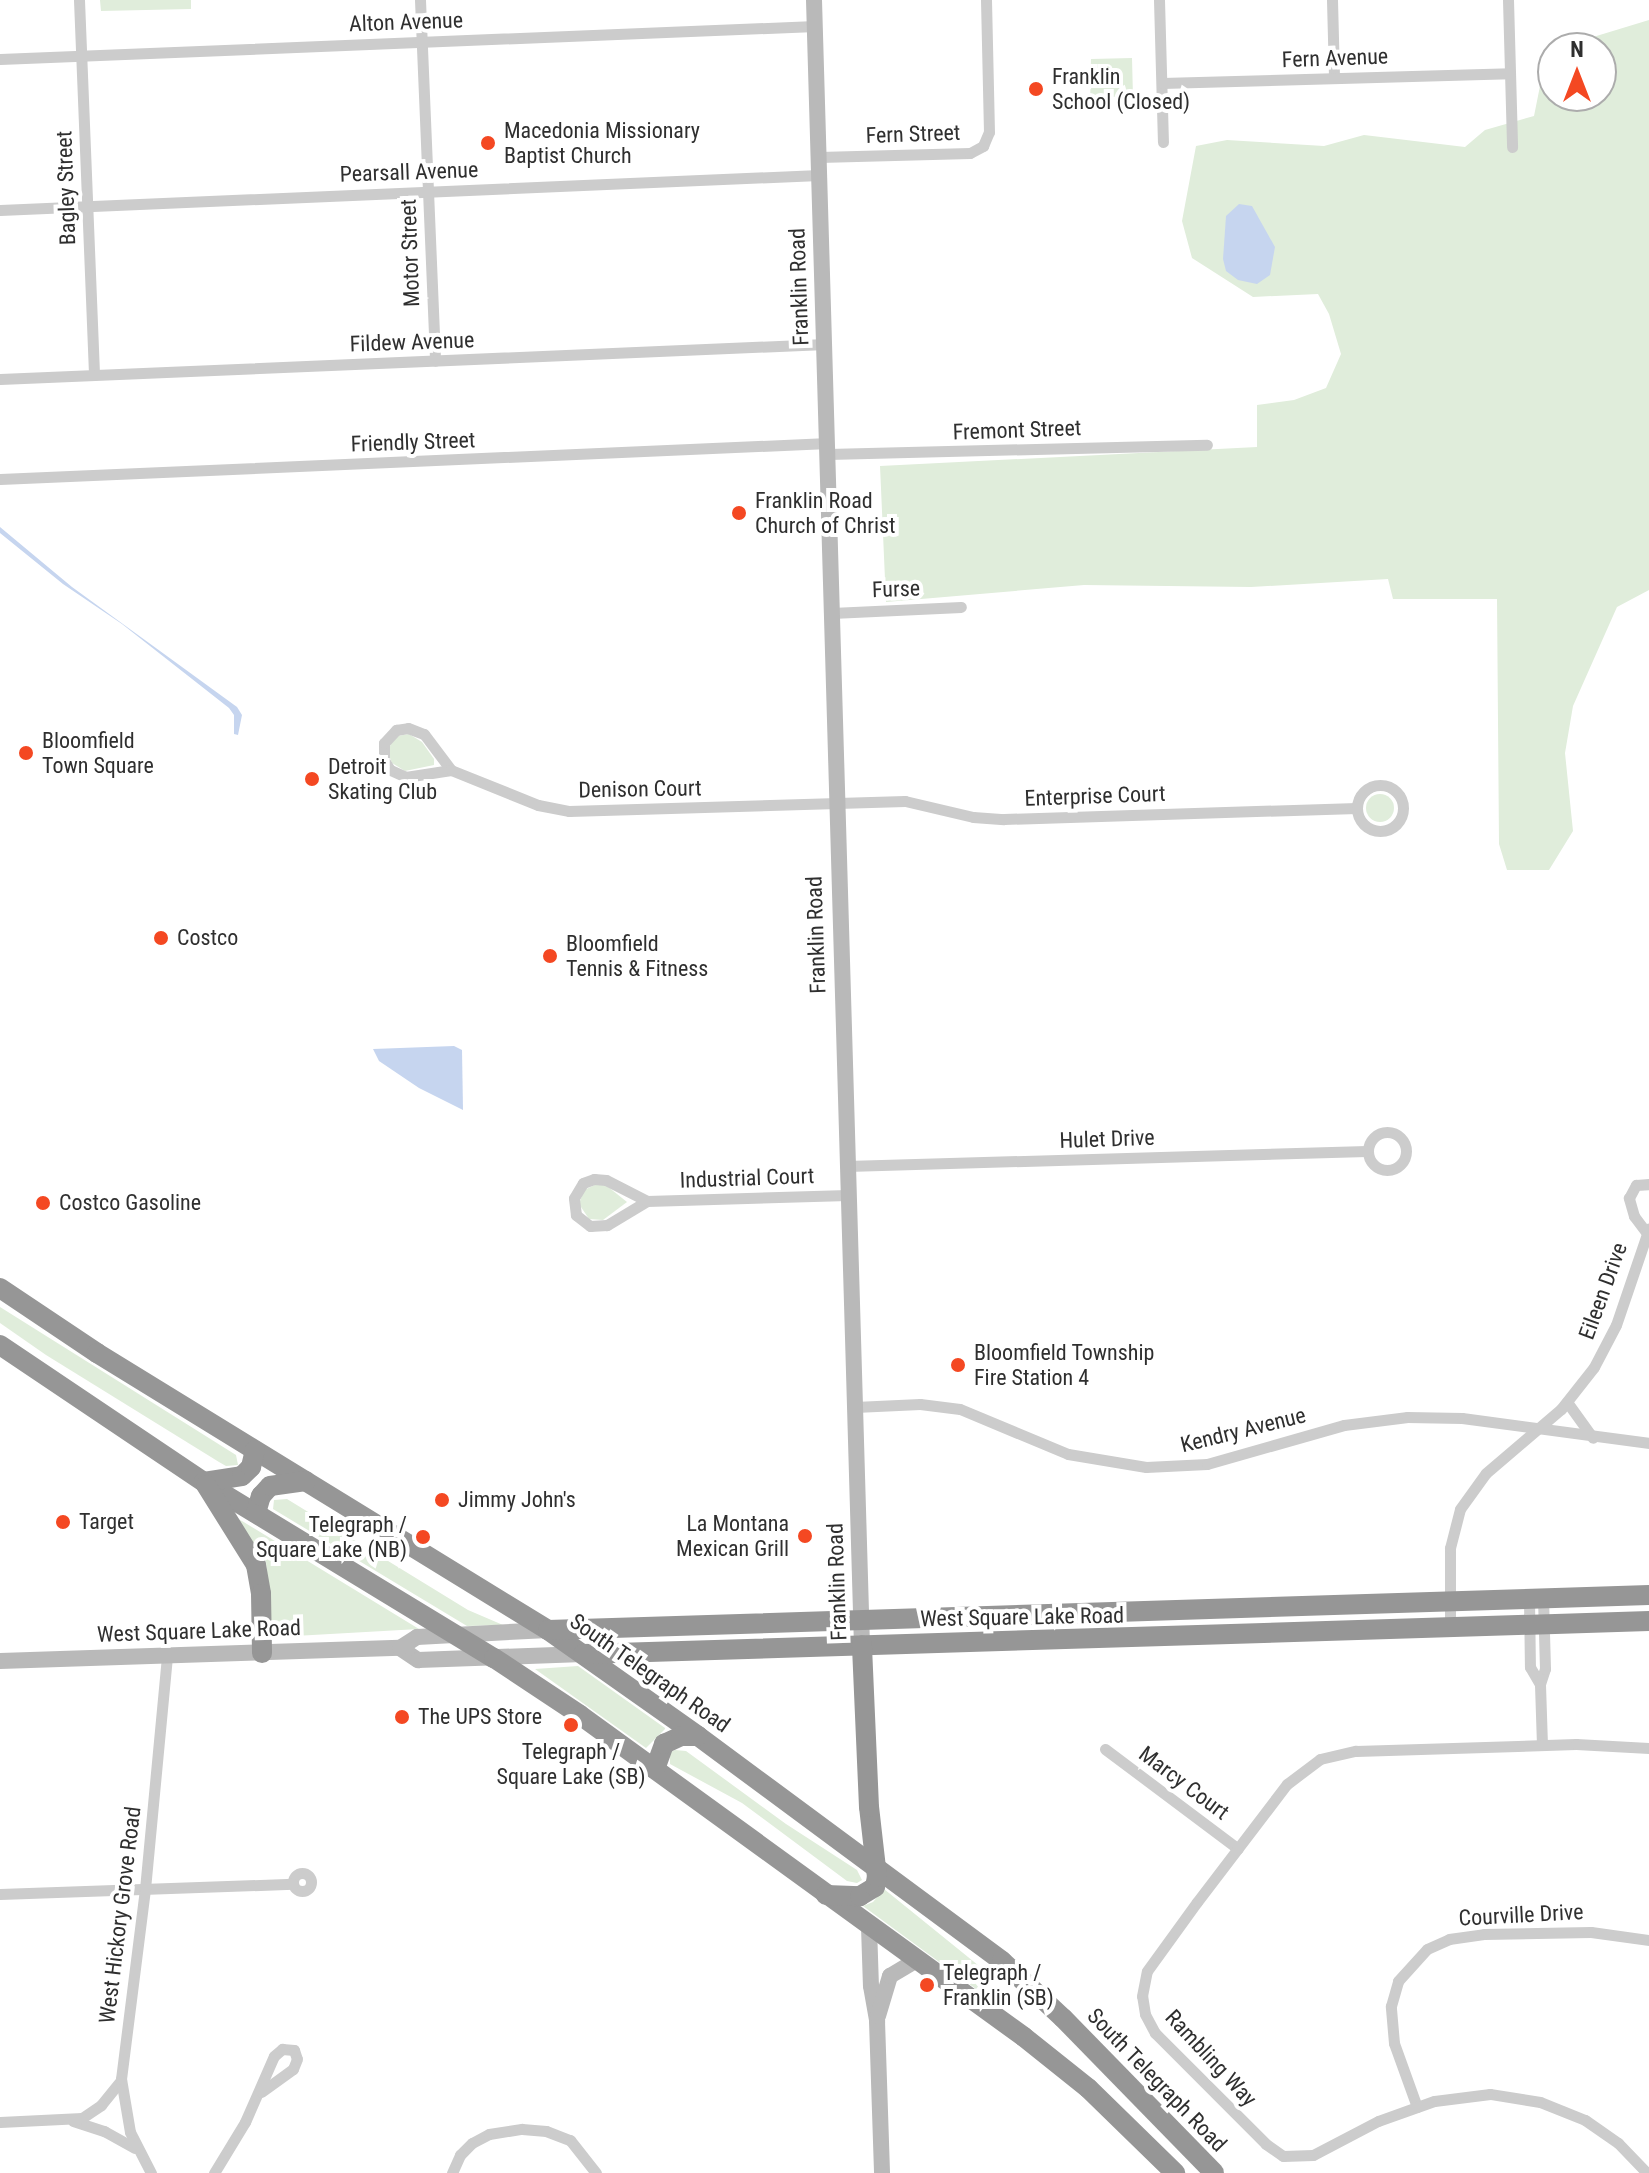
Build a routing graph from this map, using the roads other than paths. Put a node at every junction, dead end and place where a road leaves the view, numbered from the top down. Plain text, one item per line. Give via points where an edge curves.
1 (79, 0) edge
2 (420, 0) edge
3 (814, 0) edge
4 (986, 0) edge
5 (1159, 0) edge
6 (1332, 0) edge
7 (1508, 0) edge
8 (815, 26) junction
9 (421, 42) junction
10 (81, 56) junction
11 (0, 59) edge
12 (1510, 73) junction
13 (1334, 78) junction
14 (1162, 83) junction
15 (1163, 142) dead end
16 (1512, 147) dead end
17 (819, 157) junction
18 (819, 175) junction
19 (428, 192) junction
20 (86, 206) junction
21 (0, 210) edge
22 (825, 344) junction
23 (435, 361) junction
24 (94, 375) junction
25 (0, 379) edge
26 (1207, 445) dead end
27 (828, 449) junction
28 (0, 479) edge
29 (961, 607) dead end
30 (832, 613) junction
31 (451, 770) junction
32 (836, 803) junction
33 (1357, 808) junction
34 (1367, 1151) dead end
35 (847, 1166) junction
36 (1649, 1184) edge
37 (848, 1195) junction
38 (647, 1201) junction
39 (1647, 1230) edge
40 (0, 1288) edge
41 (0, 1345) edge
42 (1567, 1402) junction
43 (855, 1407) junction
44 (1536, 1430) junction
45 (1593, 1438) junction
46 (1649, 1443) edge
47 (255, 1450) junction
48 (306, 1481) junction
49 (204, 1482) junction
50 (256, 1513) junction
51 (1649, 1595) edge
52 (1536, 1599) junction
53 (1450, 1602) junction
54 (861, 1620) junction
55 (1649, 1621) edge
56 (1537, 1624) junction
57 (1450, 1628) junction
58 (548, 1630) junction
59 (457, 1635) junction
60 (862, 1645) junction
61 (400, 1648) junction
62 (262, 1653) junction
63 (583, 1654) junction
64 (167, 1655) junction
65 (494, 1658) junction
66 (0, 1661) edge
67 (698, 1736) junction
68 (1542, 1745) junction
69 (1649, 1748) edge
70 (1105, 1749) dead end
71 (655, 1769) junction
72 (1238, 1849) junction
73 (877, 1867) junction
74 (293, 1884) dead end
75 (145, 1889) junction
76 (0, 1894) edge
77 (826, 1895) junction
78 (869, 1927) junction
79 (1649, 1940) edge
80 (917, 1960) junction
81 (877, 2021) junction
82 (121, 2079) junction
83 (261, 2092) dead end
84 (1417, 2107) junction
85 (73, 2120) junction
86 (0, 2122) edge
87 (135, 2148) junction
88 (151, 2173) edge
89 (214, 2173) edge
90 (452, 2173) edge
91 (596, 2173) edge
92 (882, 2173) edge
93 (1175, 2173) edge
94 (1214, 2173) edge
95 (1647, 2173) edge

1 - 10 street, Bagley Street
2 - 9 street, Motor Street
3 - 8 street, Franklin Road
4 - 17 street, Fern Street via 986,142 970,153
5 - 14 street
6 - 13 street
7 - 12 street
8 - 9 street, Alton Avenue
8 - 17 street, Franklin Road
9 - 10 street, Alton Avenue
9 - 19 street, Motor Street
10 - 11 street, Alton Avenue
10 - 20 street, Bagley Street
12 - 13 street, Fern Avenue
12 - 16 street
13 - 14 street, Fern Avenue
14 - 15 street
17 - 18 street, Franklin Road
18 - 19 street, Pearsall Avenue
18 - 22 street, Franklin Road
19 - 20 street, Pearsall Avenue
19 - 23 street, Motor Street
20 - 21 street, Pearsall Avenue
20 - 24 street, Bagley Street
22 - 23 street, Fildew Avenue
22 - 27 street, Franklin Road
23 - 24 street, Fildew Avenue
24 - 25 street, Fildew Avenue
26 - 27 street, Fremont Street
27 - 28 street, Friendly Street
27 - 30 street, Franklin Road
29 - 30 street, Furse
30 - 32 street, Franklin Road
31 - 31 street, Denison Court via 419,731 396,730 384,743 384,760 395,773 406,777
31 - 32 street, Denison Court via 560,810
32 - 33 street, Enterprise Court via 913,801 992,819
32 - 35 street, Franklin Road
33 - 33 street via 1365,826 1379,831 1396,825 1404,808 1398,794 1380,785 1362,794
34 - 35 street, Hulet Drive
35 - 37 street, Franklin Road
36 - 39 street, Eileen Drive via 1636,1185 1629,1198 1634,1216
37 - 38 street, Industrial Court
37 - 43 street, Franklin Road
38 - 38 street, Industrial Court via 600,1179 579,1187 573,1203 584,1223 601,1227
39 - 42 street, Eileen Drive via 1611,1337
40 - 47 highway, South Telegraph Road
41 - 49 highway
42 - 44 street, Eileen Drive
42 - 45 street
43 - 44 street, Kendry Avenue via 920,1404 960,1409 1068,1454 1146,1467 1207,1464 1378,1419 1462,1418
43 - 54 street, Franklin Road
44 - 45 street, Kendry Avenue
44 - 53 street, Eileen Drive via 1486,1473 1460,1509 1450,1548
45 - 46 street, Kendry Avenue
47 - 48 highway, South Telegraph Road
47 - 49 highway via 251,1467 242,1476
48 - 50 highway via 270,1486
48 - 58 highway, South Telegraph Road
49 - 50 highway
49 - 62 highway via 256,1565
50 - 59 highway
51 - 52 highway, West Square Lake Road
52 - 53 highway, West Square Lake Road
52 - 56 street
53 - 54 highway, West Square Lake Road
53 - 57 street, Eileen Drive
54 - 58 highway, West Square Lake Road
54 - 60 street, Franklin Road
55 - 56 highway, West Square Lake Road
56 - 57 highway, West Square Lake Road
56 - 68 street via 1530,1667 1540,1684
57 - 60 highway, West Square Lake Road
58 - 59 street, West Square Lake Road
58 - 63 highway, South Telegraph Road
59 - 61 street, West Square Lake Road via 417,1637
59 - 65 highway
60 - 63 highway, West Square Lake Road
60 - 73 highway, Franklin Road
61 - 62 street, West Square Lake Road
61 - 65 street, West Square Lake Road via 418,1660
62 - 64 street, West Square Lake Road
63 - 65 street, West Square Lake Road
63 - 67 highway, South Telegraph Road
64 - 66 street, West Square Lake Road
64 - 75 street, West Hickory Grove Road
65 - 71 highway
67 - 71 highway via 664,1744
67 - 73 highway, South Telegraph Road
68 - 69 street, Rambling Way
68 - 72 street, Rambling Way via 1335,1753 1295,1776
70 - 72 street, Marcy Court
71 - 77 highway
72 - 84 street, Rambling Way via 1147,1971 1143,2005 1155,2033 1283,2156 1313,2155 1357,2130
73 - 77 highway via 869,1893
73 - 94 highway, South Telegraph Road via 1002,1961
74 - 75 street
75 - 76 street
75 - 82 street, West Hickory Grove Road
77 - 78 highway
78 - 80 highway
78 - 81 street
79 - 84 street, Courville Drive via 1591,1932 1484,1934 1449,1939 1427,1949 1398,1981 1391,2006 1394,2043
80 - 81 street via 890,1976
80 - 93 highway via 1088,2088
81 - 92 street
82 - 85 street via 101,2105
82 - 87 street, West Hickory Grove Road
83 - 89 street
84 - 95 street, Rambling Way via 1470,2095 1540,2102 1607,2134
85 - 86 street
85 - 87 street
87 - 88 street, West Hickory Grove Road
90 - 91 street via 472,2143 489,2134 522,2129 570,2140

